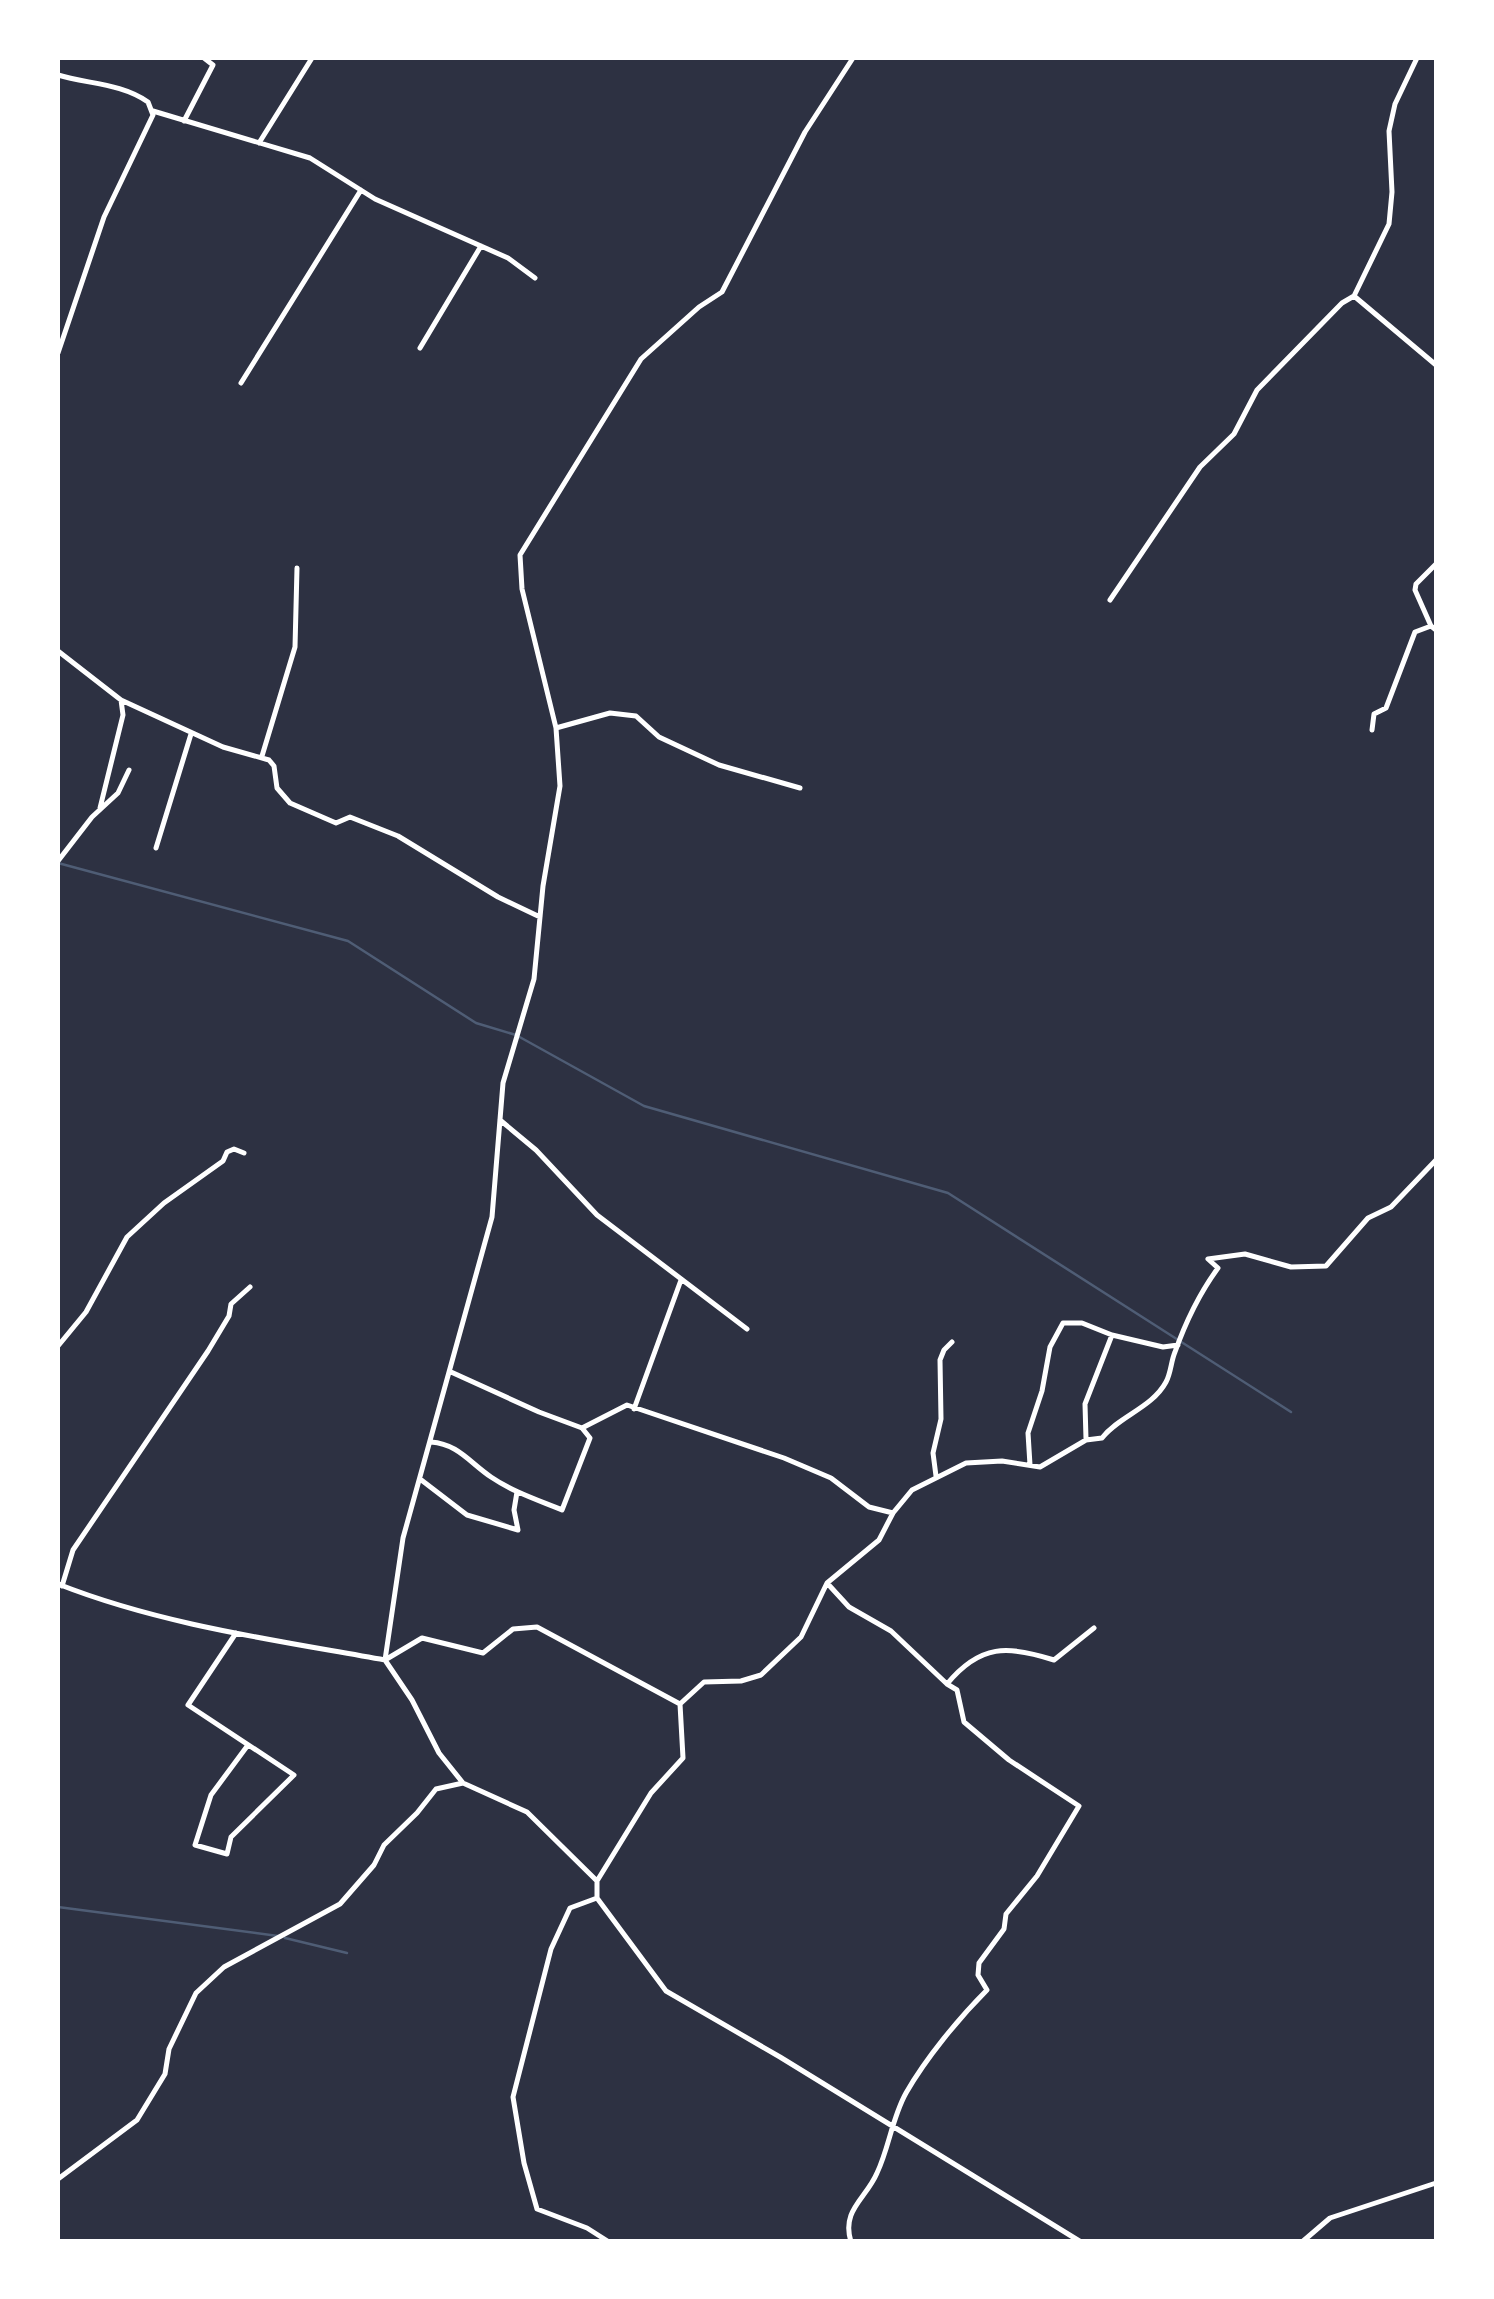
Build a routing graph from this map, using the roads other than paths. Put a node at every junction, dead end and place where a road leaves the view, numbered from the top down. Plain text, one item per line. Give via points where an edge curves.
1 (204, 58) edge
2 (312, 58) edge
3 (853, 58) edge
4 (1417, 58) edge
5 (58, 75) edge
6 (152, 111) junction
7 (184, 121) junction
8 (259, 143) junction
9 (361, 190) junction
10 (480, 246) junction
11 (535, 278) dead end
12 (1354, 296) junction
13 (420, 348) dead end
14 (58, 353) edge
15 (1436, 365) edge
16 (241, 384) dead end
17 (1436, 564) edge
18 (297, 568) dead end
19 (1110, 600) dead end
20 (1434, 628) edge
21 (58, 651) edge
22 (120, 700) junction
23 (556, 728) junction
24 (1372, 730) dead end
25 (190, 734) junction
26 (262, 756) junction
27 (129, 770) dead end
28 (800, 788) dead end
29 (100, 809) junction
30 (156, 848) dead end
31 (58, 861) edge
32 (540, 916) junction
33 (500, 1120) junction
34 (244, 1153) dead end
35 (1436, 1160) edge
36 (681, 1279) junction
37 (250, 1287) dead end
38 (747, 1329) dead end
39 (1112, 1335) junction
40 (952, 1342) dead end
41 (1178, 1345) junction
42 (58, 1346) edge
43 (450, 1371) junction
44 (634, 1408) junction
45 (582, 1428) junction
46 (1086, 1440) junction
47 (430, 1442) junction
48 (1030, 1465) junction
49 (936, 1476) junction
50 (420, 1478) junction
51 (518, 1492) junction
52 (893, 1513) junction
53 (827, 1583) junction
54 (60, 1585) edge
55 (1094, 1628) dead end
56 (236, 1633) junction
57 (385, 1660) junction
58 (946, 1684) junction
59 (680, 1704) junction
60 (248, 1745) junction
61 (463, 1782) junction
62 (597, 1881) junction
63 (597, 1898) junction
64 (894, 2126) junction
65 (58, 2180) edge
66 (1436, 2183) edge
67 (608, 2242) edge
68 (851, 2242) edge
69 (1082, 2242) edge
70 (1302, 2242) edge

1 - 7 street via 213,65
2 - 8 street
3 - 23 street via 722,292 642,359 520,555 522,590
4 - 12 street via 1394,104 1389,131 1389,224
5 - 6 street via 134,94
6 - 7 street
6 - 14 street via 104,217
7 - 8 street
8 - 9 street via 310,158
9 - 10 street
9 - 16 street
10 - 11 street
10 - 13 street
12 - 15 street
12 - 19 street via 1257,390 1234,434 1200,467
17 - 20 street via 1416,584
18 - 26 street via 295,646
20 - 24 street via 1415,632
21 - 22 street
22 - 25 street
22 - 29 street via 123,714
23 - 28 street via 610,713 636,716 659,737 719,765
23 - 32 street via 560,786
25 - 26 street
25 - 30 street
26 - 32 street via 274,766 277,788 290,803 336,823 350,818 384,829
27 - 29 street
29 - 31 street
32 - 33 street via 534,979 503,1082
33 - 36 street via 597,1215
33 - 43 street via 492,1217
34 - 42 street via 227,1152 127,1238 86,1312
35 - 41 street via 1391,1207 1368,1218 1326,1266 1292,1267 1245,1254 1208,1259 1218,1268
36 - 38 street
36 - 44 street
37 - 54 street via 231,1304 208,1351 73,1550
39 - 41 street
39 - 46 street via 1085,1404
39 - 48 street via 1063,1323 1050,1347 1028,1433
40 - 49 street via 940,1360
41 - 46 street via 1160,1389 1102,1438
43 - 45 street
43 - 47 street
44 - 45 street via 627,1405
44 - 52 street via 784,1458 832,1478 870,1507
45 - 51 street via 590,1438 562,1510
46 - 48 street
47 - 50 street
47 - 51 street via 450,1444
48 - 49 street via 966,1463
49 - 52 street via 912,1490
50 - 51 street via 467,1515 518,1530
50 - 57 street via 403,1538
52 - 53 street via 879,1540
53 - 58 street
53 - 59 street via 801,1637 761,1675 704,1682
54 - 56 street via 112,1606
55 - 58 street via 1054,1660 1018,1648 984,1654
56 - 57 street
56 - 60 street via 188,1705
57 - 59 street via 422,1638 483,1654 513,1629 537,1628
57 - 61 street
58 - 64 street via 957,1690 964,1722 1079,1806 979,1963 986,1990 905,2095
59 - 62 street via 683,1758 651,1793
60 - 60 street via 294,1775 231,1837 226,1854 195,1846 211,1795
61 - 62 street via 527,1812
61 - 65 street via 436,1789 340,1904 224,1967 196,1994 165,2074 137,2120
62 - 63 street
63 - 64 street via 666,1992
63 - 67 street via 570,1908 550,1949 513,2097 538,2209
64 - 68 street via 876,2176 846,2228
64 - 69 street
66 - 70 street via 1330,2218

